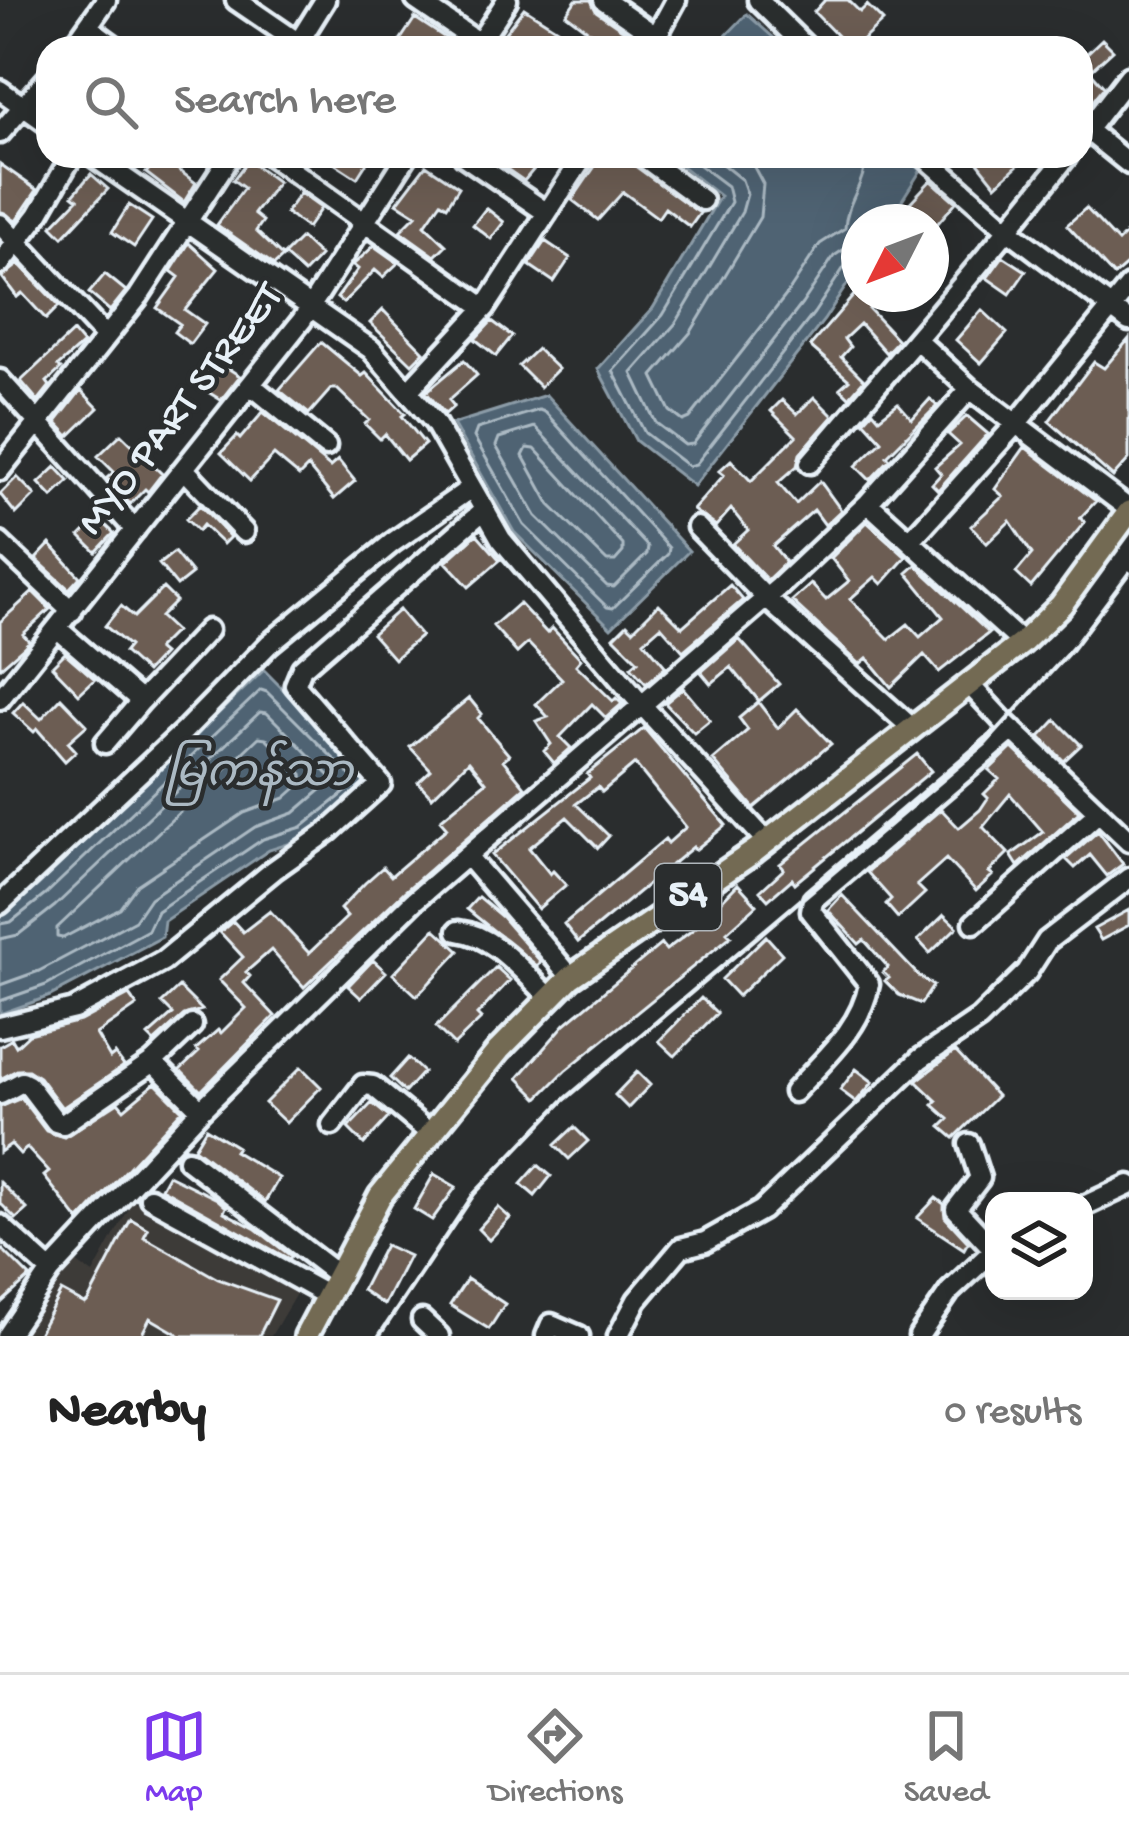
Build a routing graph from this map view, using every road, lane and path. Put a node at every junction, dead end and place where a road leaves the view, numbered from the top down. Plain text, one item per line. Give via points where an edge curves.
1 (106, 0) edge
2 (236, 0) edge
3 (325, 0) edge
4 (416, 0) edge
5 (507, 0) edge
6 (604, 0) edge
7 (676, 0) edge
8 (758, 0) edge
9 (88, 27) junction
10 (81, 36) edge
11 (100, 36) edge
12 (286, 36) edge
13 (305, 36) edge
14 (466, 36) edge
15 (486, 36) edge
16 (647, 36) edge
17 (657, 36) edge
18 (795, 36) edge
19 (1129, 76) edge
20 (0, 90) edge
21 (36, 91) edge
22 (23, 107) junction
23 (36, 116) edge
24 (1093, 122) edge
25 (0, 133) edge
26 (1093, 140) edge
27 (1129, 164) edge
28 (64, 168) edge
29 (110, 168) edge
30 (222, 168) edge
31 (288, 168) edge
32 (399, 168) edge
33 (481, 168) edge
34 (576, 168) edge
35 (658, 168) edge
36 (938, 168) edge
37 (1057, 168) edge
38 (702, 200) dead end
39 (547, 213) junction
40 (365, 221) junction
41 (188, 222) junction
42 (0, 224) edge
43 (1007, 229) junction
44 (18, 241) junction
45 (0, 264) edge
46 (1129, 286) edge
47 (310, 308) junction
48 (485, 308) junction
49 (1112, 308) junction
50 (1129, 321) edge
51 (106, 338) junction
52 (918, 341) junction
53 (0, 380) edge
54 (251, 385) junction
55 (970, 388) junction
56 (408, 391) junction
57 (38, 421) junction
58 (1016, 424) junction
59 (326, 446) dead end
60 (810, 464) dead end
61 (184, 469) junction
62 (0, 470) edge
63 (471, 488) junction
64 (868, 503) junction
65 (484, 510) junction
66 (1129, 510) edge
67 (698, 527) dead end
68 (135, 530) junction
69 (244, 532) dead end
70 (910, 541) junction
71 (0, 543) edge
72 (766, 598) junction
73 (72, 611) junction
74 (59, 630) junction
75 (208, 630) dead end
76 (1022, 643) junction
77 (969, 684) junction
78 (0, 699) edge
79 (141, 701) junction
80 (640, 703) junction
81 (912, 728) junction
82 (1013, 730) junction
83 (105, 743) dead end
84 (1099, 812) junction
85 (1129, 841) edge
86 (767, 842) junction
87 (468, 857) junction
88 (1129, 878) edge
89 (0, 904) edge
90 (974, 923) dead end
91 (458, 931) dead end
92 (571, 977) junction
93 (550, 998) junction
94 (193, 1025) dead end
95 (0, 1027) edge
96 (153, 1062) junction
97 (794, 1092) dead end
98 (0, 1094) edge
99 (201, 1109) junction
100 (332, 1125) dead end
101 (431, 1134) junction
102 (969, 1144) dead end
103 (188, 1160) dead end
104 (1129, 1185) edge
105 (150, 1198) dead end
106 (1093, 1203) edge
107 (0, 1225) edge
108 (985, 1240) edge
109 (985, 1258) edge
110 (51, 1271) junction
111 (334, 1286) junction
112 (422, 1320) dead end
113 (7, 1336) edge
114 (306, 1336) edge
115 (439, 1336) edge
116 (546, 1336) edge
117 (579, 1336) edge
118 (618, 1336) edge
119 (919, 1336) edge

1 - 9 street
2 - 12 street
3 - 13 street
4 - 14 street
5 - 15 street
6 - 16 street
7 - 17 street
8 - 18 street
9 - 10 street
9 - 11 street
19 - 24 street
20 - 22 street
21 - 22 street
22 - 23 street
22 - 25 street
26 - 27 street
28 - 44 street
29 - 41 street
30 - 41 street
31 - 40 street
32 - 40 street, MYO PART STREET
33 - 39 street
34 - 39 street
35 - 38 street
36 - 43 street
37 - 43 street
39 - 48 street
40 - 47 street, MYO PART STREET
40 - 48 street
41 - 47 street
41 - 51 street
42 - 44 street
43 - 49 street
43 - 52 street
44 - 45 street
44 - 51 street
46 - 49 street
47 - 54 street, MYO PART STREET
47 - 56 street via 371,350
48 - 56 street
49 - 50 street
49 - 58 street
51 - 57 street
52 - 55 street
52 - 60 street
53 - 57 street
54 - 59 street
54 - 61 street, MYO PART STREET
55 - 58 street
55 - 64 street
56 - 63 street
57 - 62 street
57 - 68 street
58 - 66 street
58 - 70 street
61 - 68 street, MYO PART STREET
61 - 69 street
63 - 65 street
63 - 89 street via 269,644
64 - 70 street
64 - 72 street
65 - 80 street
65 - 95 street via 302,668 296,685 381,784 163,961 74,1009
66 - 76 main road, 54
67 - 72 street
68 - 73 street, MYO PART STREET
70 - 76 street
71 - 73 street
72 - 80 street
72 - 81 street
73 - 74 street, MYO PART STREET
74 - 78 street, MYO PART STREET
74 - 79 street
75 - 79 street
76 - 77 main road, 54
77 - 81 main road, 54
77 - 82 street
79 - 83 street
80 - 86 street
80 - 87 street
81 - 86 main road, 54
82 - 84 street
82 - 97 street via 813,900 811,911 869,984 856,1023
84 - 85 street
84 - 90 street
86 - 92 main road, 54
87 - 92 street
87 - 99 street
88 - 118 street via 1047,941 979,1018 920,1059 762,1210 681,1248
91 - 93 street via 487,940
92 - 93 main road, 54
93 - 101 main road, 54
94 - 96 street
96 - 98 street via 63,1124 22,1082
96 - 99 street
99 - 110 street
100 - 101 street via 363,1085
101 - 111 main road, 54 via 380,1196
102 - 108 street via 980,1178 956,1209
103 - 111 street
104 - 106 street
105 - 111 street
107 - 110 street
109 - 119 street
110 - 113 street
111 - 114 main road, 54
112 - 115 street
116 - 117 street via 551,1324

